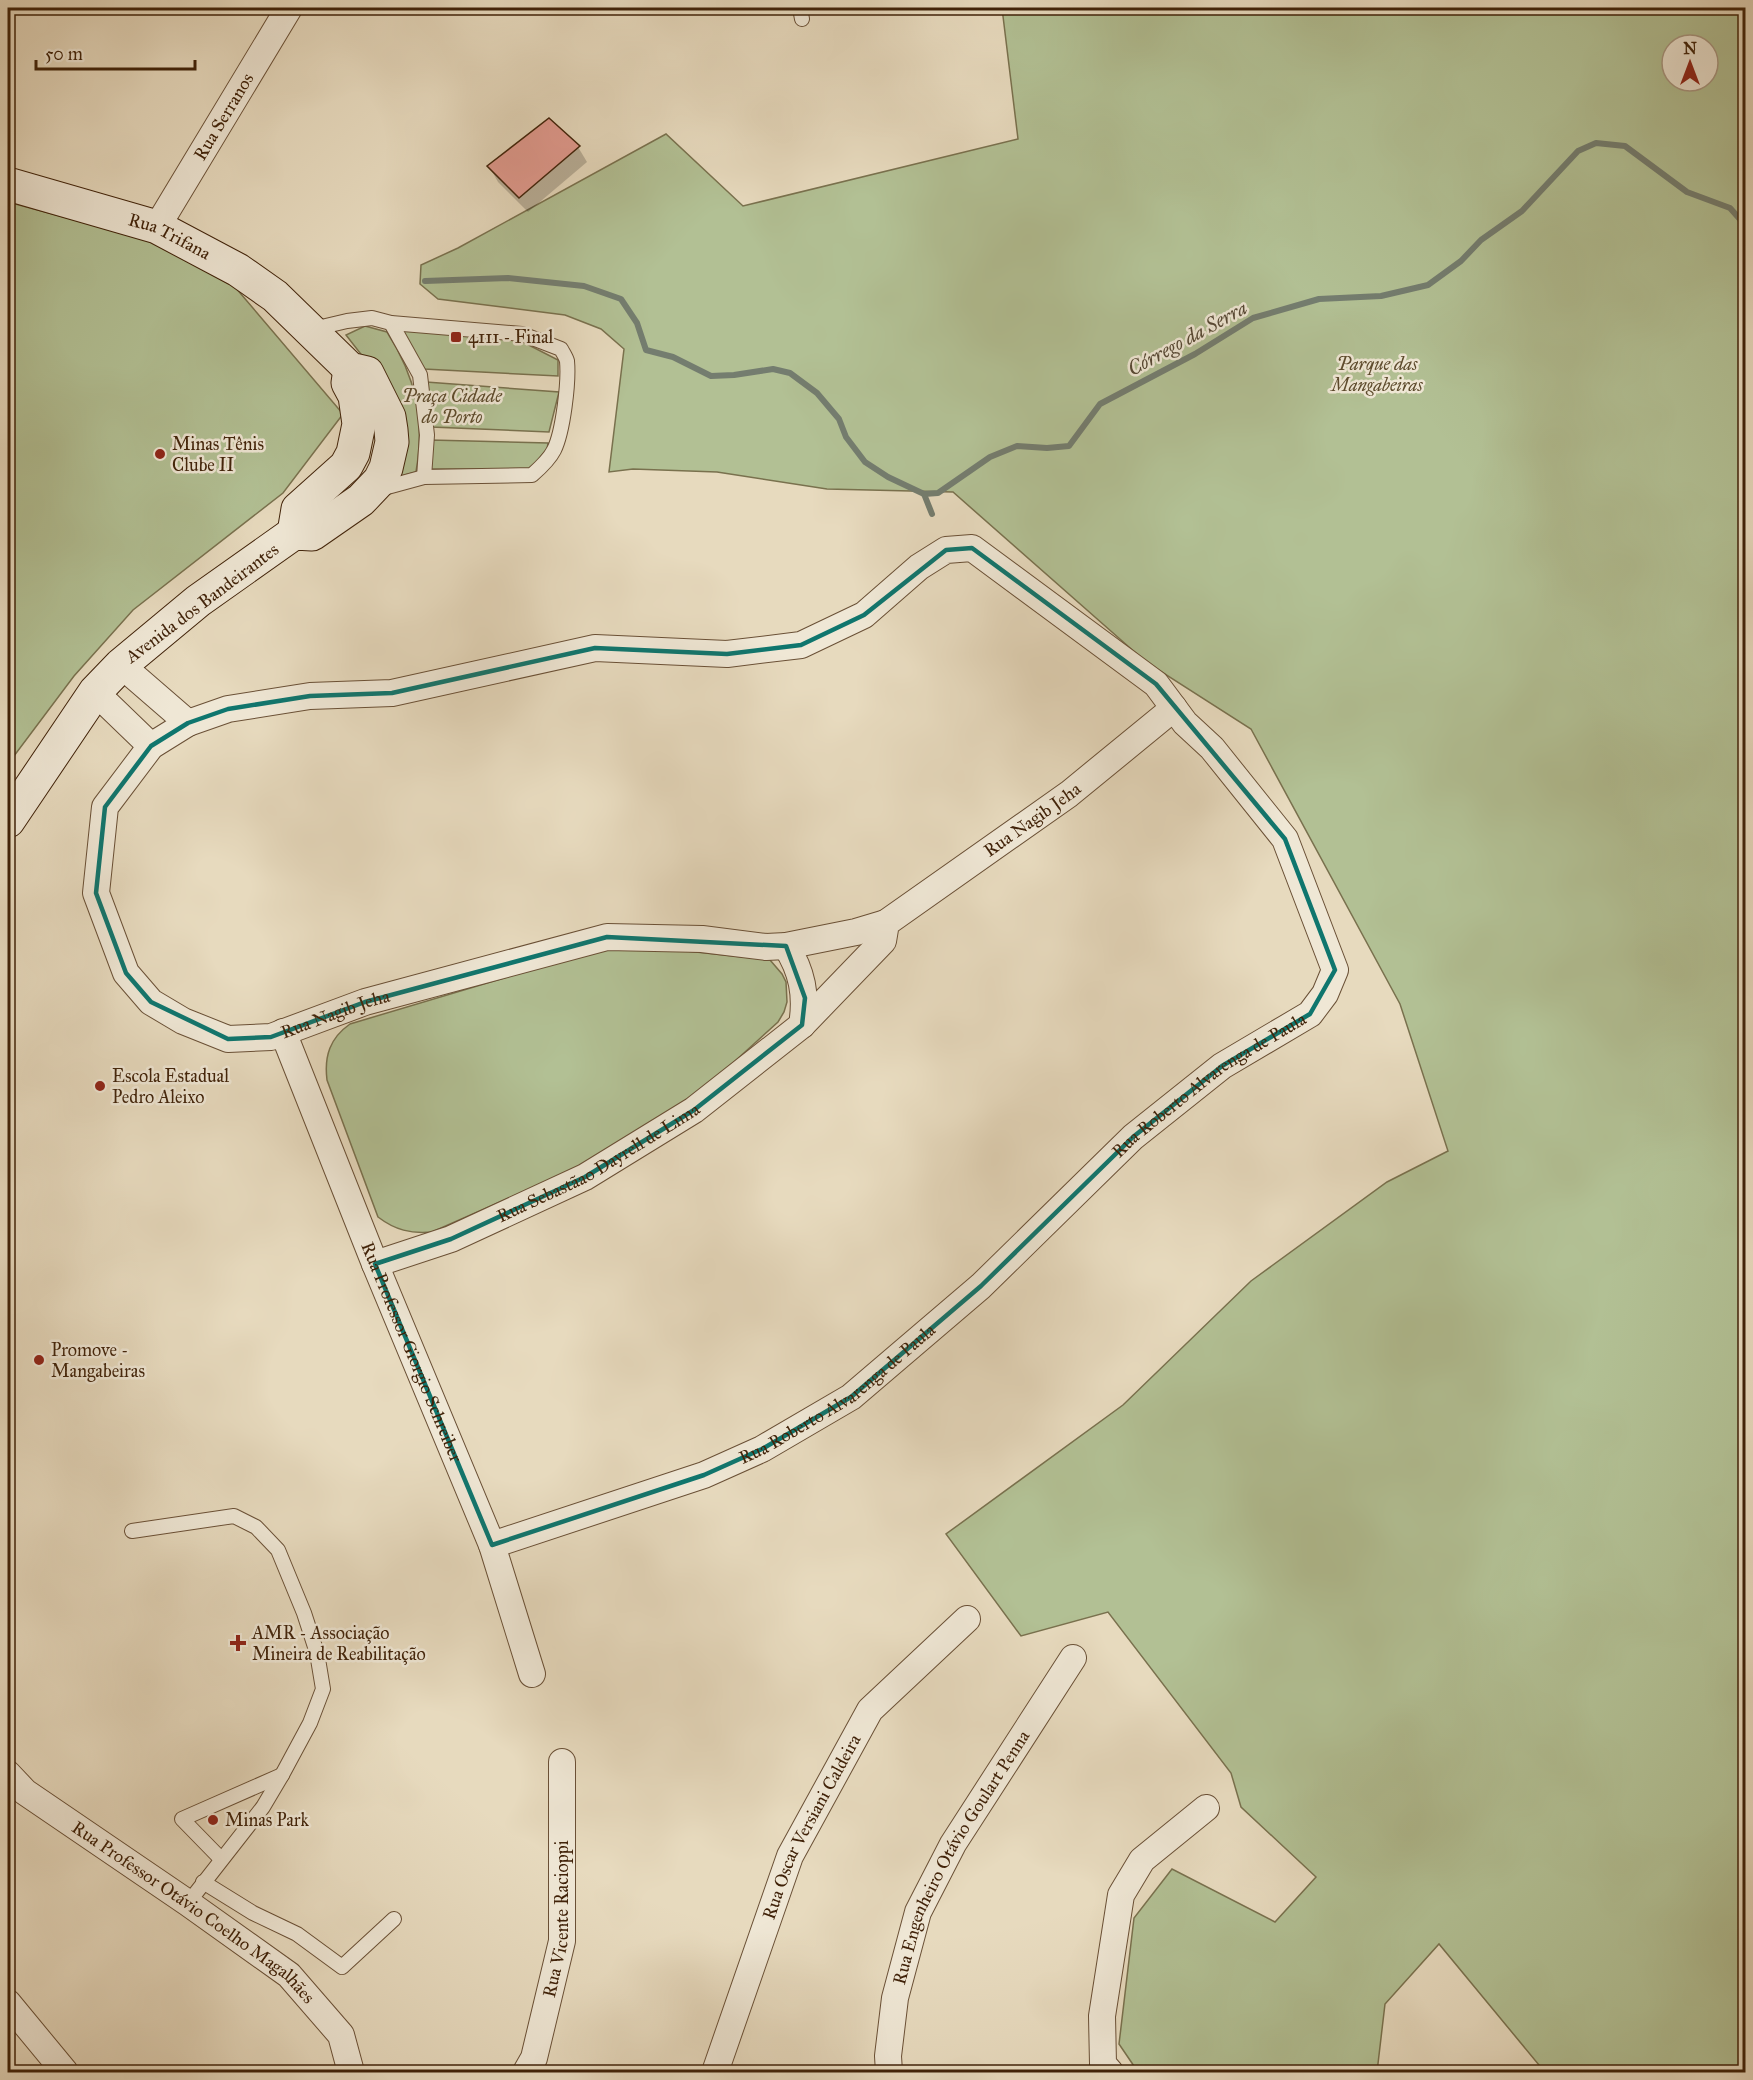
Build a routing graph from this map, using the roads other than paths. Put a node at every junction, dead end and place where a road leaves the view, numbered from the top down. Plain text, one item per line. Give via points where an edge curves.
1 (289, 8) edge
2 (8, 184) edge
3 (157, 226) junction
4 (391, 323) junction
5 (310, 330) junction
6 (350, 369) junction
7 (424, 477) junction
8 (372, 490) junction
9 (294, 533) junction
10 (121, 665) junction
11 (95, 692) junction
12 (1174, 708) junction
13 (188, 723) junction
14 (151, 746) junction
15 (8, 820) edge
16 (885, 923) junction
17 (786, 946) junction
18 (802, 1025) junction
19 (284, 1032) junction
20 (375, 1264) junction
21 (132, 1531) dead end
22 (492, 1545) junction
23 (967, 1619) dead end
24 (1072, 1658) dead end
25 (532, 1674) dead end
26 (562, 1762) dead end
27 (8, 1774) edge
28 (282, 1775) junction
29 (1206, 1808) dead end
30 (221, 1859) junction
31 (195, 1892) junction
32 (394, 1919) dead end
33 (8, 2003) edge
34 (65, 2073) edge
35 (351, 2073) edge
36 (526, 2073) edge
37 (715, 2073) edge
38 (889, 2073) edge
39 (1110, 2073) edge

1 - 3 street, Rua Serranos
2 - 3 street, Rua Trifana
3 - 5 street, Rua Trifana via 238,270 276,296
4 - 5 lane via 372,318
4 - 7 lane via 420,375 427,435
4 - 7 lane via 522,334 561,349 567,359 565,402 554,450 543,466 532,475
5 - 6 street, Avenida dos Bandeirantes
6 - 8 street, Avenida dos Bandeirantes via 367,373 389,417 392,442 388,461
6 - 9 street, Avenida dos Bandeirantes via 348,383 355,396 359,424 353,453 346,466 298,509
7 - 8 lane
8 - 9 street, Avenida dos Bandeirantes via 312,534
9 - 10 street, Avenida dos Bandeirantes via 198,601
10 - 11 street, Avenida dos Bandeirantes
10 - 13 street
11 - 14 street
11 - 15 street, Avenida dos Bandeirantes
12 - 13 street, Rua Roberto Alvarenga de Paula via 1156,684 972,548 946,550 919,567 864,615 801,645 727,654 595,648 392,693 310,696 228,709
12 - 16 street, Rua Nagib Jeha via 1069,794
12 - 22 street, Rua Roberto Alvarenga de Paula via 1285,838 1335,970 1325,994 1310,1014 1222,1066 1133,1137 981,1286 850,1397 762,1449 704,1474
13 - 14 street, Rua Roberto Alvarenga de Paula
14 - 19 street, Rua Nagib Jeha via 105,807 96,893 126,973 151,1002 228,1039 271,1037
16 - 17 street, Rua Nagib Jeha
16 - 18 street via 882,941
17 - 18 street via 803,985
17 - 19 street, Rua Nagib Jeha via 607,937 365,1002
18 - 20 street, Rua Sebastãao Dayrell de Lima via 694,1110 585,1177 451,1239
19 - 20 street, Rua Professor Giorgio Schreiber
20 - 22 street, Rua Professor Giorgio Schreiber
21 - 28 lane via 234,1516 255,1527 279,1550 317,1653 323,1689
22 - 25 street, Rua Professor Giorgio Schreiber
23 - 37 street, Rua Oscar Versiani Caldeira via 870,1710 790,1856
24 - 38 street, Rua Engenheiro Otávio Goulart Penna via 953,1844 918,1912 895,1998
26 - 36 street, Rua Vicente Racioppi via 562,1941 534,2058
27 - 31 street, Rua Professor Otávio Coelho Magalhães via 25,1792
28 - 30 lane
28 - 30 lane via 182,1819
29 - 39 street via 1142,1860 1121,1895 1102,2016 1102,2064
30 - 31 lane
31 - 32 lane via 297,1934 342,1967
31 - 35 street, Rua Professor Otávio Coelho Magalhães via 289,1975 341,2035
33 - 34 street

